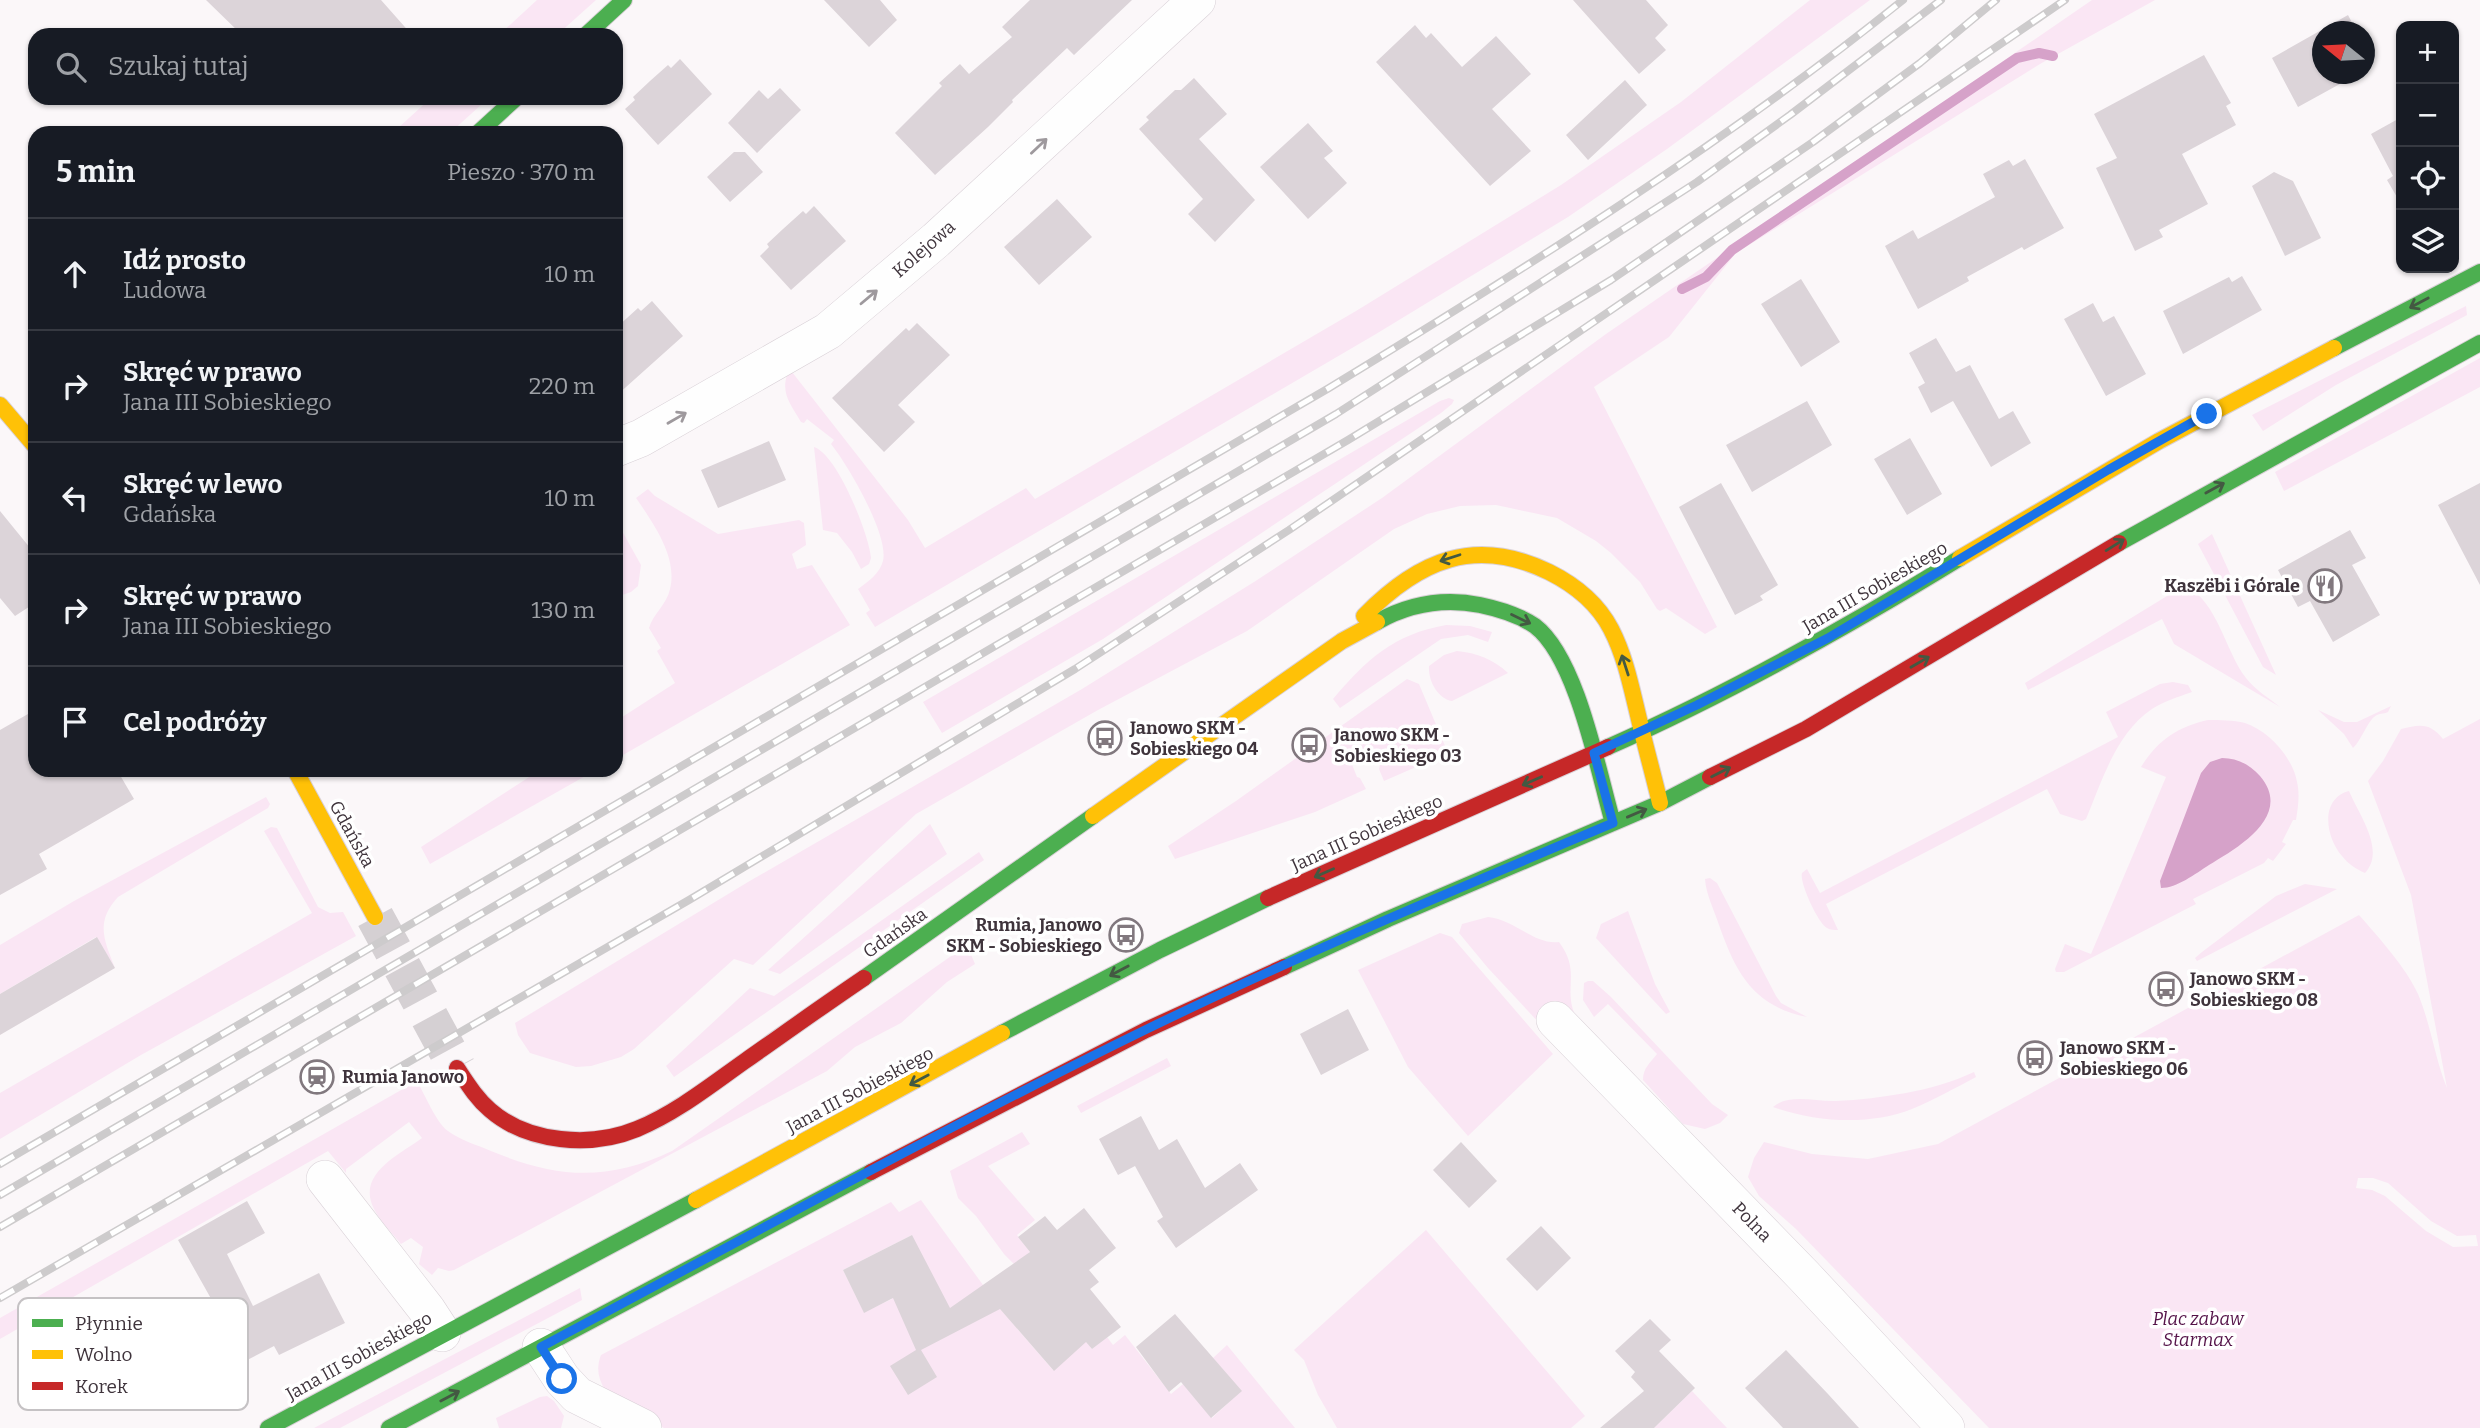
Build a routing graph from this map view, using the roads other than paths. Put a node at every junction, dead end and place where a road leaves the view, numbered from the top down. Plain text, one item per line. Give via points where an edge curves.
1 (624, 0) edge
2 (1196, 0) edge
3 (594, 28) edge
4 (508, 105) edge
5 (486, 126) edge
6 (2480, 272) edge
7 (2480, 343) edge
8 (623, 445) edge
9 (1342, 641) junction
10 (1642, 731) junction
11 (1594, 753) junction
12 (299, 777) edge
13 (1660, 803) junction
14 (1613, 823) junction
15 (375, 917) tunnel mouth
16 (1555, 1020) dead end
17 (457, 1068) tunnel mouth
18 (325, 1179) dead end
19 (442, 1333) junction
20 (541, 1347) junction
21 (268, 1428) edge
22 (390, 1428) edge
23 (643, 1428) edge
24 (1945, 1428) edge

1 - 3 main road
8 -> 2 street, Kolejowa via 828,331 936,240
4 - 5 main road
6 -> 10 main road, Jana III Sobieskiego via 2196,420 1828,638
13 -> 7 main road via 1805,729 2155,520
10 -> 9 main road, Gdańska via 1625,661 1611,628 1583,594 1525,561 1481,554 1458,555 1431,565 1372,607
9 -> 11 main road, Gdańska via 1420,605 1456,600 1518,617 1543,634 1568,672
9 - 17 main road, Gdańska via 691,1099 630,1132 590,1141 525,1131 497,1116
10 - 11 main road, Jana III Sobieskiego
10 - 13 main road, Gdańska
11 - 14 main road, Gdańska
11 -> 19 main road, Jana III Sobieskiego via 1274,895 1140,960
12 - 15 main road, Gdańska
14 -> 13 main road
14 - 20 main road via 1146,1030
16 - 24 street, Polna
18 - 19 street
19 - 21 main road, Jana III Sobieskiego
22 -> 20 main road
20 - 23 street via 577,1395

